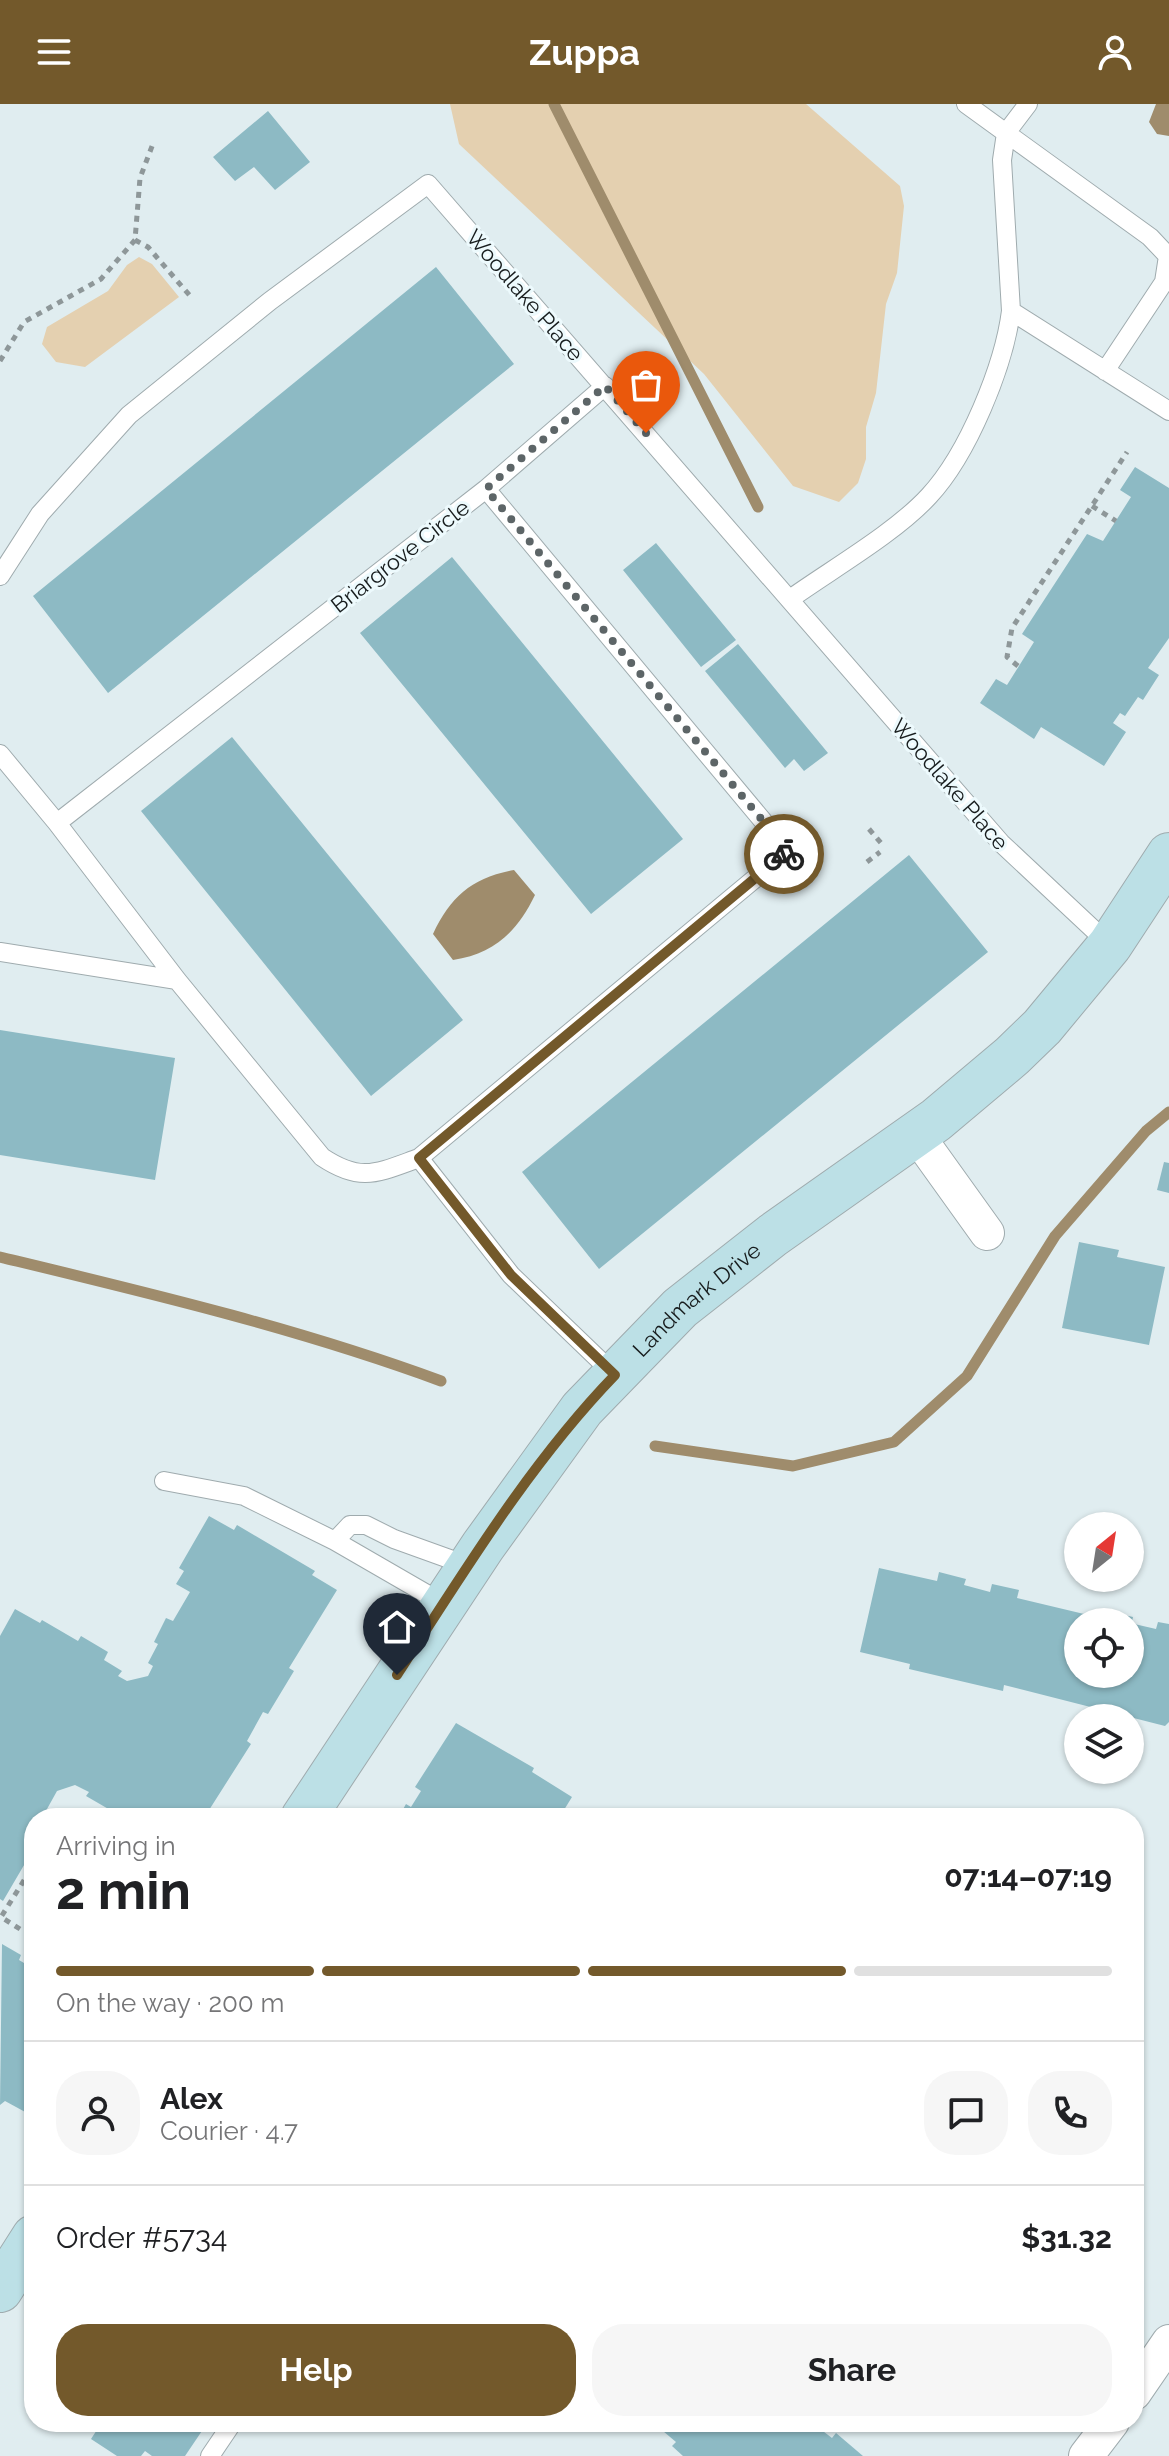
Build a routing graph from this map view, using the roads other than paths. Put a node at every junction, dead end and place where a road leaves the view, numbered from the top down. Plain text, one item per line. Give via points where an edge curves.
1 (966, 104) edge
2 (1028, 104) edge
3 (1006, 133) junction
4 (1011, 311) junction
5 (1105, 371) junction
6 (605, 386) junction
7 (1169, 411) edge
8 (486, 489) junction
9 (0, 576) edge
10 (790, 599) junction
11 (0, 754) edge
12 (57, 823) junction
13 (1169, 855) edge
14 (1110, 945) junction
15 (0, 952) edge
16 (177, 980) junction
17 (916, 1134) junction
18 (419, 1158) junction
19 (987, 1233) dead end
20 (615, 1375) junction
21 (164, 1481) dead end
22 (335, 1541) junction
23 (469, 1566) junction
24 (444, 1604) junction
25 (310, 1808) edge
26 (24, 2253) edge
27 (0, 2290) edge
28 (1169, 2342) edge
29 (1144, 2378) edge
30 (226, 2432) edge
31 (1104, 2432) edge
32 (210, 2456) edge
33 (1086, 2456) edge

1 - 3 lane
2 - 3 lane
3 - 4 lane via 1002,160
3 - 5 lane via 1150,237 1168,256 1164,282
4 - 5 lane
4 - 10 lane via 987,392 961,448 929,495
5 - 7 lane
6 - 8 lane
6 - 9 lane, Woodlake Place via 428,184 270,301 129,415 40,514
6 - 10 lane, Woodlake Place
8 - 12 lane, Briargrove Circle
8 - 18 lane, Briargrove Circle via 788,851
10 - 14 lane, Woodlake Place via 1001,843
11 - 12 lane
12 - 16 lane, Briargrove Circle
13 - 14 street, Landmark Drive
14 - 17 street, Landmark Drive via 1042,1027
15 - 16 lane
16 - 18 lane, Briargrove Circle via 322,1157 346,1173 374,1174
17 - 19 street
17 - 20 street, Landmark Drive via 680,1308
18 - 20 lane via 511,1275
20 - 23 street, Landmark Drive via 582,1409
21 - 22 lane via 244,1496
22 - 23 lane via 350,1525 366,1525
22 - 24 lane
23 - 24 street, Landmark Drive
24 - 25 street, Landmark Drive
26 - 27 street
28 - 29 street
30 - 32 lane
31 - 33 street

